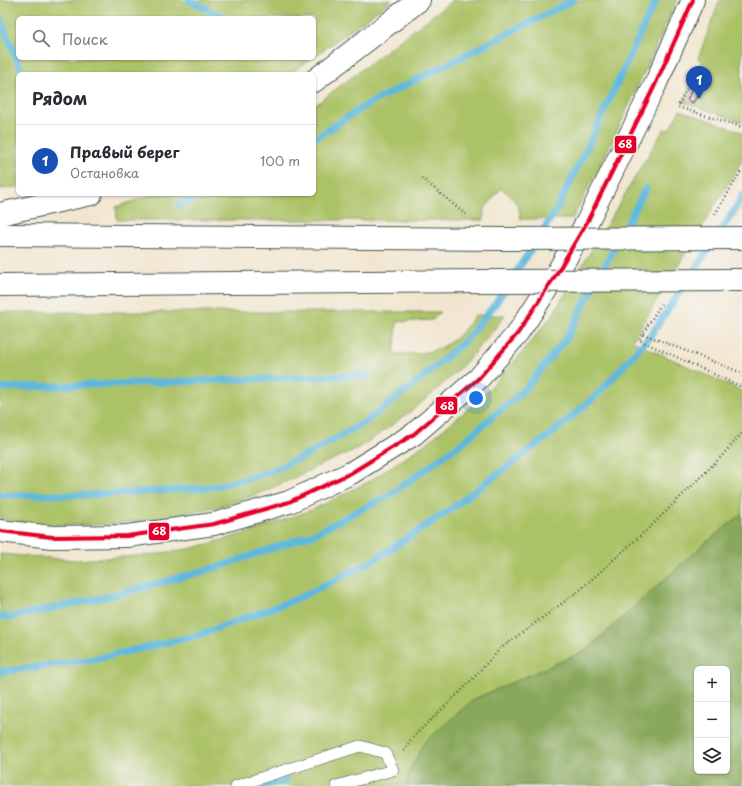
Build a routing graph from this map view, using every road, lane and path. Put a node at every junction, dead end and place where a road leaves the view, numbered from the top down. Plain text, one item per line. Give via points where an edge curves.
1 (419, 0) edge
2 (693, 0) edge
3 (316, 79) edge
4 (686, 89) dead end
5 (742, 127) edge
6 (422, 178) dead end
7 (82, 196) edge
8 (0, 214) edge
9 (470, 218) dead end
10 (0, 235) edge
11 (742, 238) edge
12 (742, 280) edge
13 (0, 285) edge
14 (644, 334) dead end
15 (639, 340) dead end
16 (742, 373) edge
17 (742, 387) edge
18 (742, 433) edge
19 (0, 531) edge
20 (393, 770) junction
21 (236, 786) edge
22 (336, 786) edge

1 - 3 main road
2 - 19 main road via 655,85 587,222 557,273 518,333 479,378 414,434 351,474 289,502 214,524 127,536 52,537
4 - 5 path via 678,107
6 - 9 path
7 - 8 main road
10 - 11 main road, bridge
12 - 13 main road, bridge
14 - 16 path
15 - 17 path
18 - 20 path via 651,526 580,590 500,649 412,738
20 - 21 lane via 385,753 360,746
20 - 22 lane

